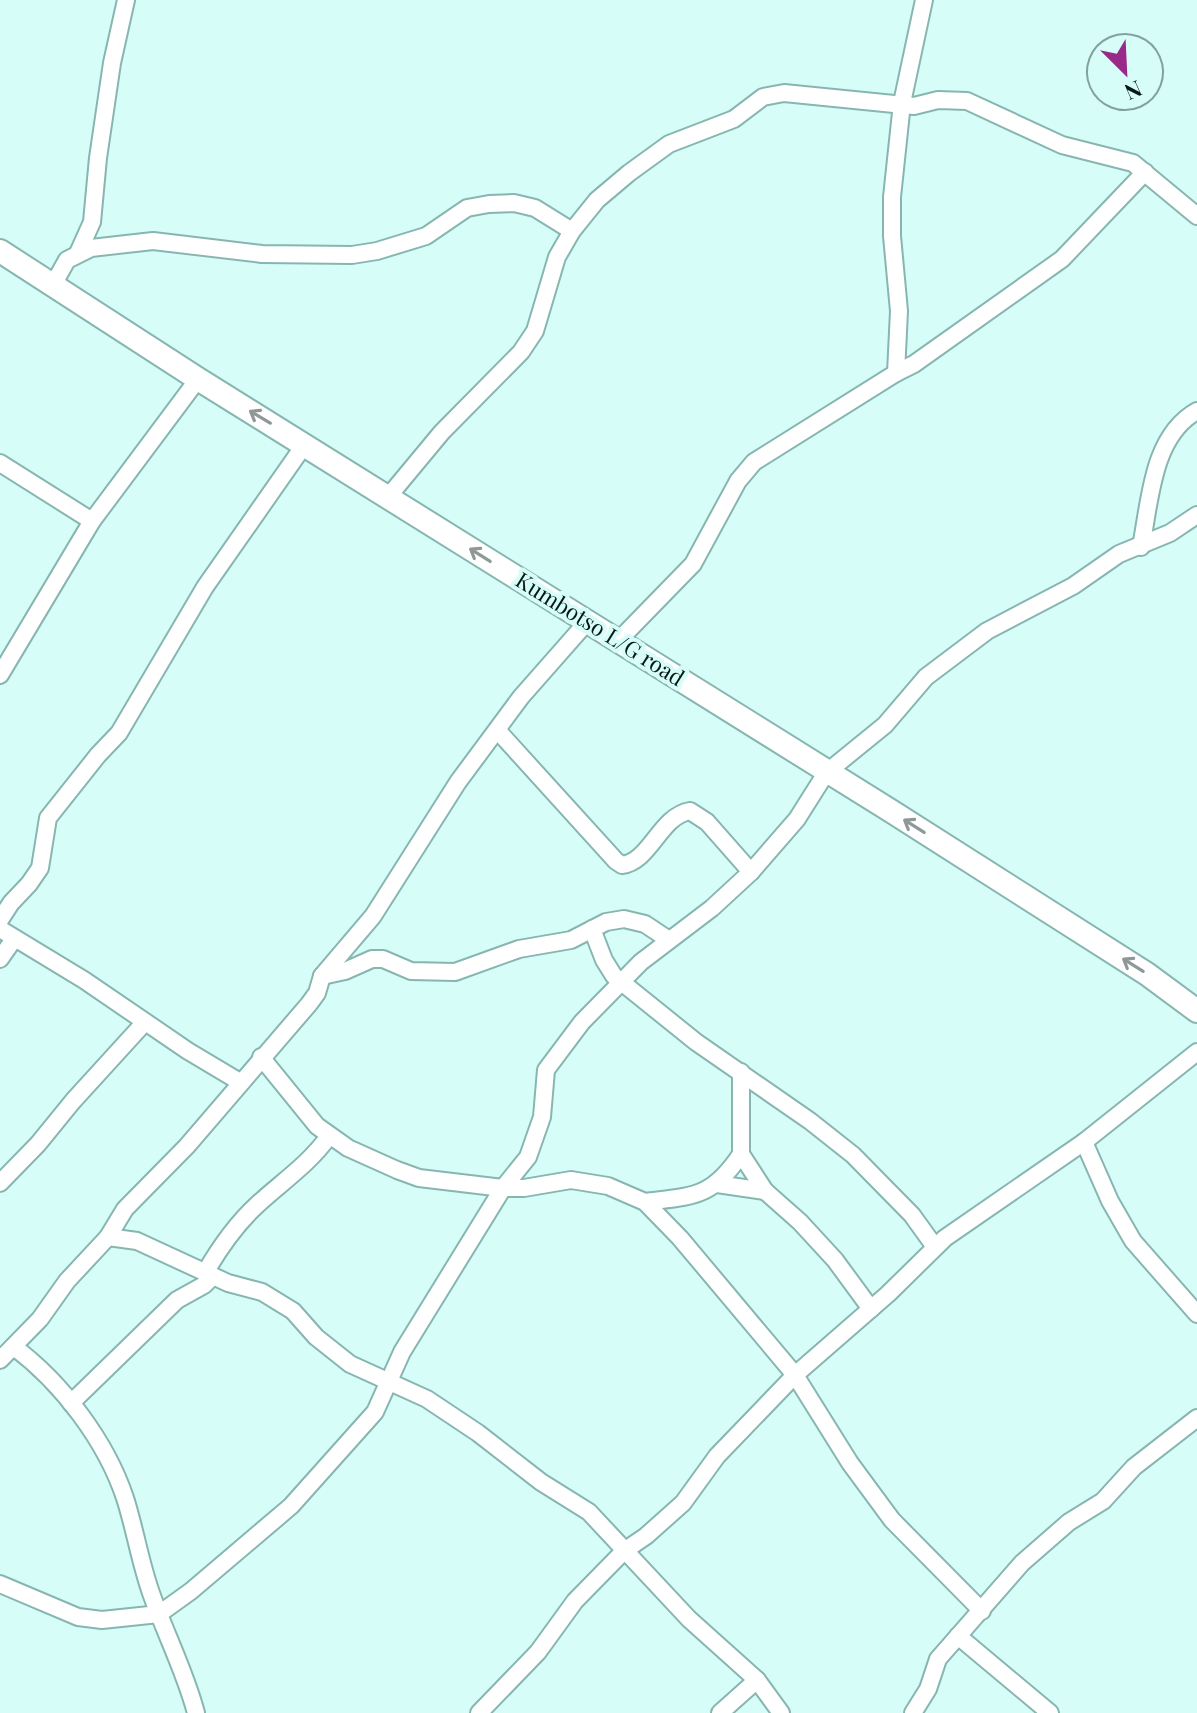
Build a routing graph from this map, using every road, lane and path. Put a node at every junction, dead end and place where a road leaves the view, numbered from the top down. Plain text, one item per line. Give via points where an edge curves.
1 (126, 0) edge
2 (924, 0) edge
3 (902, 103) junction
4 (1145, 172) junction
5 (1197, 216) edge
6 (572, 231) junction
7 (0, 251) edge
8 (78, 253) junction
9 (53, 285) junction
10 (896, 373) junction
11 (198, 379) junction
12 (1197, 411) edge
13 (305, 444) junction
14 (0, 463) edge
15 (388, 497) junction
16 (1197, 515) edge
17 (92, 521) junction
18 (1141, 547) junction
19 (587, 622) junction
20 (618, 641) junction
21 (0, 675) edge
22 (498, 731) junction
23 (826, 773) junction
24 (751, 872) junction
25 (0, 920) edge
26 (592, 929) junction
27 (7, 934) edge
28 (669, 940) junction
29 (0, 959) edge
30 (322, 976) junction
31 (622, 982) junction
32 (1197, 1011) edge
33 (145, 1022) junction
34 (1197, 1052) edge
35 (261, 1057) junction
36 (741, 1072) junction
37 (240, 1082) junction
38 (329, 1136) junction
39 (1084, 1142) junction
40 (741, 1154) junction
41 (528, 1157) junction
42 (0, 1183) edge
43 (717, 1184) junction
44 (544, 1185) junction
45 (503, 1188) junction
46 (765, 1191) junction
47 (645, 1202) junction
48 (108, 1237) junction
49 (935, 1247) junction
50 (209, 1274) junction
51 (871, 1309) junction
52 (1197, 1314) edge
53 (14, 1347) junction
54 (0, 1360) edge
55 (795, 1375) junction
56 (390, 1384) junction
57 (71, 1403) junction
58 (1197, 1418) edge
59 (624, 1551) junction
60 (0, 1584) edge
61 (982, 1611) junction
62 (159, 1614) junction
63 (958, 1636) junction
64 (757, 1680) junction
65 (196, 1713) edge
66 (479, 1713) edge
67 (720, 1713) edge
68 (781, 1713) edge
69 (913, 1713) edge
70 (1050, 1713) edge

1 - 8 street via 92,222
2 - 3 street
3 - 4 street via 967,101 1062,145 1133,163
3 - 6 street via 784,93 763,97 734,119 652,155 597,200
3 - 10 street via 892,197 899,311
4 - 5 street
4 - 10 street via 1062,259
6 - 8 street via 535,208 502,204 467,208 426,236 352,255 262,254 153,241
6 - 15 street via 557,257 535,331 521,352 442,432
7 - 9 main road, Kumbotso L/G road
8 - 9 street via 67,260
9 - 11 main road, Kumbotso L/G road
10 - 20 street via 754,462 693,564
13 -> 11 main road, Kumbotso L/G road
11 - 17 street
12 - 18 street via 1173,429 1160,457
13 - 15 main road, Kumbotso L/G road
13 - 25 street via 205,587 119,733 48,818 36,876
14 - 17 street
19 -> 15 main road, Kumbotso L/G road
16 - 18 street
17 - 21 street
18 - 23 street via 1119,554 953,655 926,677 885,725
19 - 20 main road, Kumbotso L/G road
19 - 22 street
20 - 23 main road, Kumbotso L/G road
22 - 24 street via 622,865 633,861 677,815 690,811 707,822
22 - 30 street via 458,782 373,916
23 - 24 street via 797,819
32 -> 23 main road, Kumbotso L/G road via 1147,974
24 - 28 street
26 - 28 street via 624,919 645,924
26 - 30 street via 571,940 519,949 455,972 411,971 372,959
26 - 31 street via 608,970
27 - 29 street
27 - 33 street
28 - 31 street
30 - 35 street via 317,993
31 - 36 street
31 - 41 street via 582,1022 546,1070 542,1117
33 - 37 street
33 - 42 street
34 - 39 street
35 - 37 street
35 - 38 street
36 - 40 street
36 - 49 street via 853,1155 912,1215
37 - 48 street via 125,1209
38 - 45 street via 419,1178
38 - 50 street via 304,1167 236,1227
39 - 49 street
39 - 52 street via 1133,1241
40 - 43 street
40 - 46 street
41 - 44 street
41 - 45 street
43 - 46 street
43 - 47 street via 698,1194
44 - 45 street
44 - 47 street via 571,1180 608,1186
45 - 56 street via 402,1352
46 - 51 street via 835,1260
47 - 55 street
48 - 50 street via 137,1241
48 - 53 street
49 - 51 street
50 - 56 street via 273,1298 350,1364
50 - 57 street via 204,1285 177,1300
51 - 55 street
53 - 54 street
53 - 57 street
55 - 59 street via 717,1456 683,1503
55 - 61 street via 878,1503
56 - 59 street via 427,1399 589,1512
56 - 62 street via 375,1412 291,1506
57 - 62 street via 117,1476
58 - 61 street via 1134,1467 1103,1501 1036,1550
59 - 64 street
59 - 66 street
60 - 62 street via 78,1617
61 - 63 street
62 - 65 street
63 - 69 street via 938,1659
63 - 70 street
64 - 67 street
64 - 68 street

